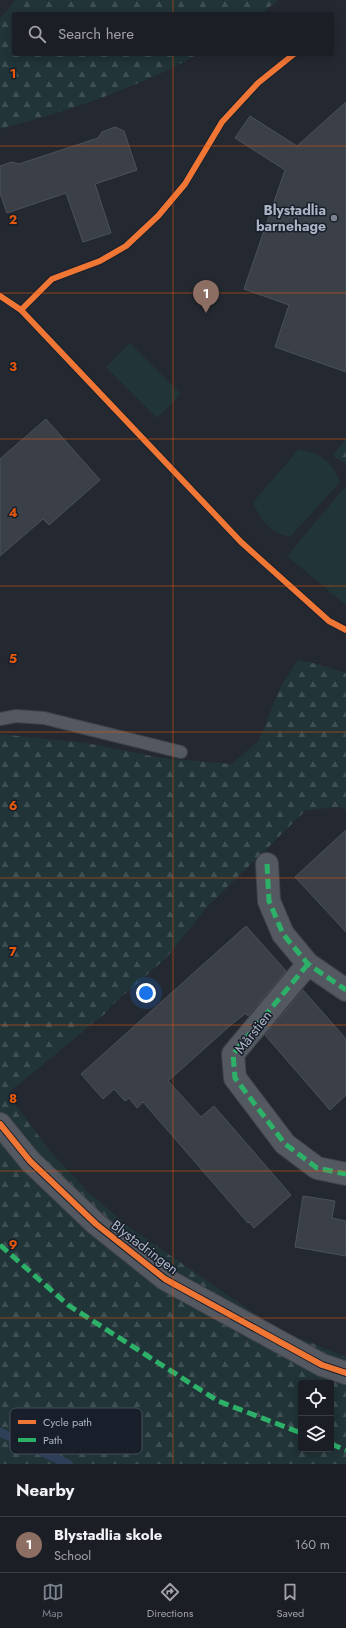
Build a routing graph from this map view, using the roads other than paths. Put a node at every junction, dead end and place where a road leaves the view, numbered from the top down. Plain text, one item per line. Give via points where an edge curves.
1 (0, 720) edge
2 (181, 752) dead end
3 (267, 864) dead end
4 (308, 964) junction
5 (346, 990) edge
6 (0, 1124) edge
7 (346, 1174) edge
8 (346, 1374) edge

1 - 2 lane via 16,716 44,718
3 - 4 street via 268,901 283,934
4 - 5 street
4 - 7 street, Mårstien via 233,1054 234,1078 285,1144 317,1168
6 - 8 street, Blystadringen via 30,1161 63,1193 96,1224 165,1279 322,1365

